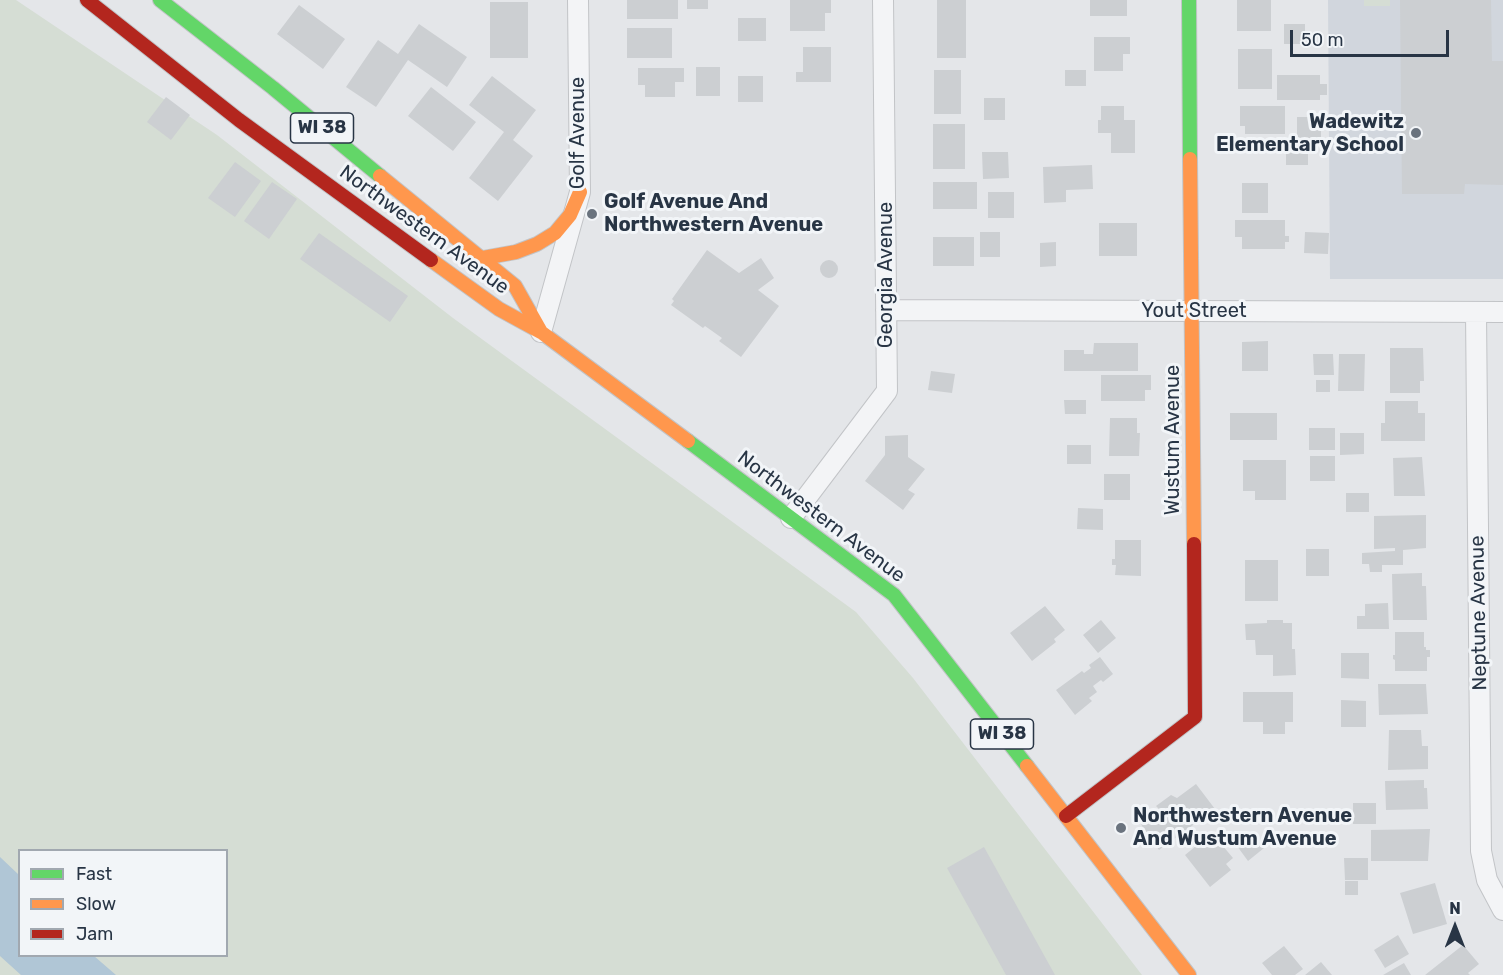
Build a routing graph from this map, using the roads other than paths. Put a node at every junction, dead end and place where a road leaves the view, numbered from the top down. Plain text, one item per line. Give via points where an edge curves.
1 (87, 0) edge
2 (160, 0) edge
3 (578, 0) edge
4 (883, 0) edge
5 (1189, 0) edge
6 (580, 192) junction
7 (483, 258) junction
8 (886, 310) junction
9 (1192, 311) junction
10 (1476, 312) junction
11 (1503, 312) edge
12 (541, 332) junction
13 (791, 518) junction
14 (1066, 816) junction
15 (1503, 910) edge
16 (1189, 975) edge

1 - 12 main road, Northwestern Avenue / WI 38 via 268,141 499,309
2 - 7 main road, Northwestern Avenue / WI 38
3 - 6 street, Golf Avenue
4 - 8 street, Georgia Avenue
5 - 9 main road, Wustum Avenue
6 - 7 main road via 570,215 555,233 516,252
6 - 12 street, Golf Avenue
7 - 12 main road, Northwestern Avenue / WI 38 via 515,286
8 - 9 street, Yout Street
8 - 13 street, Georgia Avenue via 887,391
9 - 10 street, Yout Street
9 - 14 main road, Wustum Avenue via 1195,717
10 - 11 street, Yout Street
10 - 15 street, Neptune Avenue via 1481,851 1487,880
12 - 13 main road, Northwestern Avenue / WI 38
13 - 14 main road, Northwestern Avenue / WI 38 via 894,595
14 - 16 main road, Northwestern Avenue / WI 38

